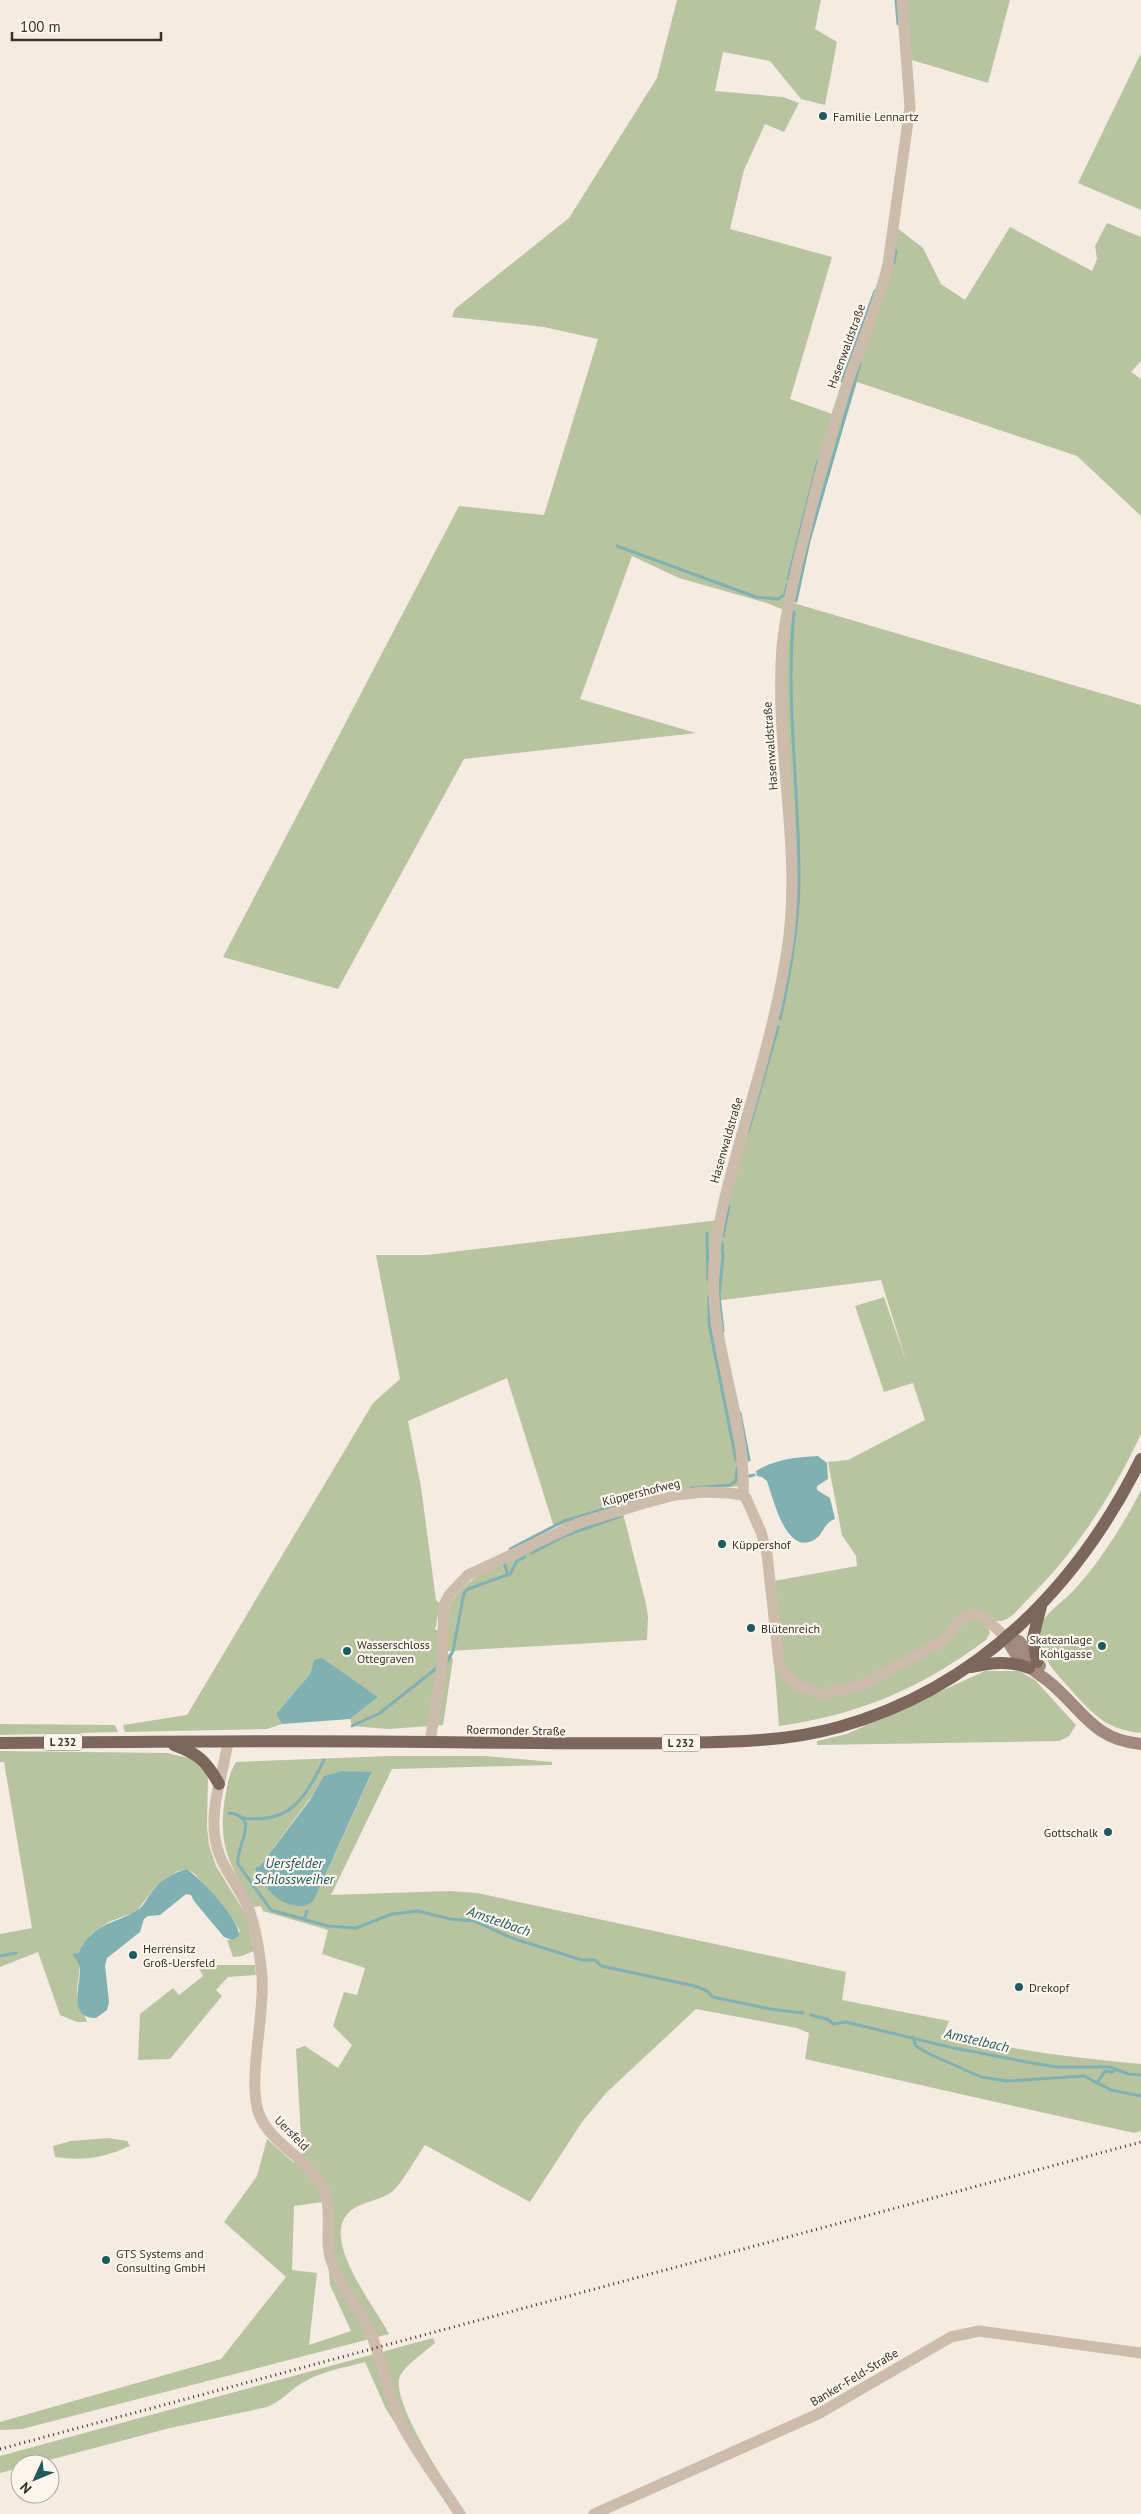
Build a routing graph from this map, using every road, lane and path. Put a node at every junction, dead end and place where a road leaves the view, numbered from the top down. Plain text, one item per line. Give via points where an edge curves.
1 (902, 0) edge
2 (1141, 1459) edge
3 (743, 1496) junction
4 (1041, 1606) junction
5 (1007, 1638) junction
6 (1033, 1665) junction
7 (966, 1668) junction
8 (166, 1742) junction
9 (228, 1742) junction
10 (430, 1742) junction
11 (0, 1743) edge
12 (1141, 1744) edge
13 (219, 1784) junction
14 (1141, 2354) edge
15 (460, 2514) edge
16 (594, 2514) edge

1 - 3 street, Hasenwaldstraße via 910,107 888,264 818,478 790,596 782,645 780,691 792,920 779,996 721,1210 714,1266 714,1313 742,1457
2 - 4 main road, L 232 via 1102,1529
3 - 5 street via 761,1532 767,1554 779,1664 790,1680 812,1693 845,1691 902,1665 942,1640 970,1614 981,1615
3 - 10 street, Küppershofweg via 702,1492 645,1503 579,1522 468,1575 444,1605 442,1665
4 - 5 main road, L 232
4 - 6 main road via 1033,1638
5 - 6 main road via 1011,1649
5 - 7 main road, Roermonder Straße / L 232
6 - 7 main road via 997,1662
6 - 12 main road via 1102,1733 1116,1740
7 - 10 main road, Roermonder Straße / L 232 via 918,1696 864,1719 817,1732 763,1740 594,1744
8 - 9 main road, Roermonder Straße / L 232
8 - 11 main road, Roermonder Straße / L 232
8 - 13 main road via 208,1763
9 - 10 main road, Roermonder Straße / L 232
9 - 13 street, Uersfeld
13 - 15 street, Uersfeld via 214,1817 218,1853 250,1911 260,1960 263,2005 256,2072 258,2109 271,2134 312,2171 322,2186 328,2209 331,2263 368,2327 402,2425
14 - 16 street, Banker-Feld-Straße via 979,2331 951,2337 818,2414

